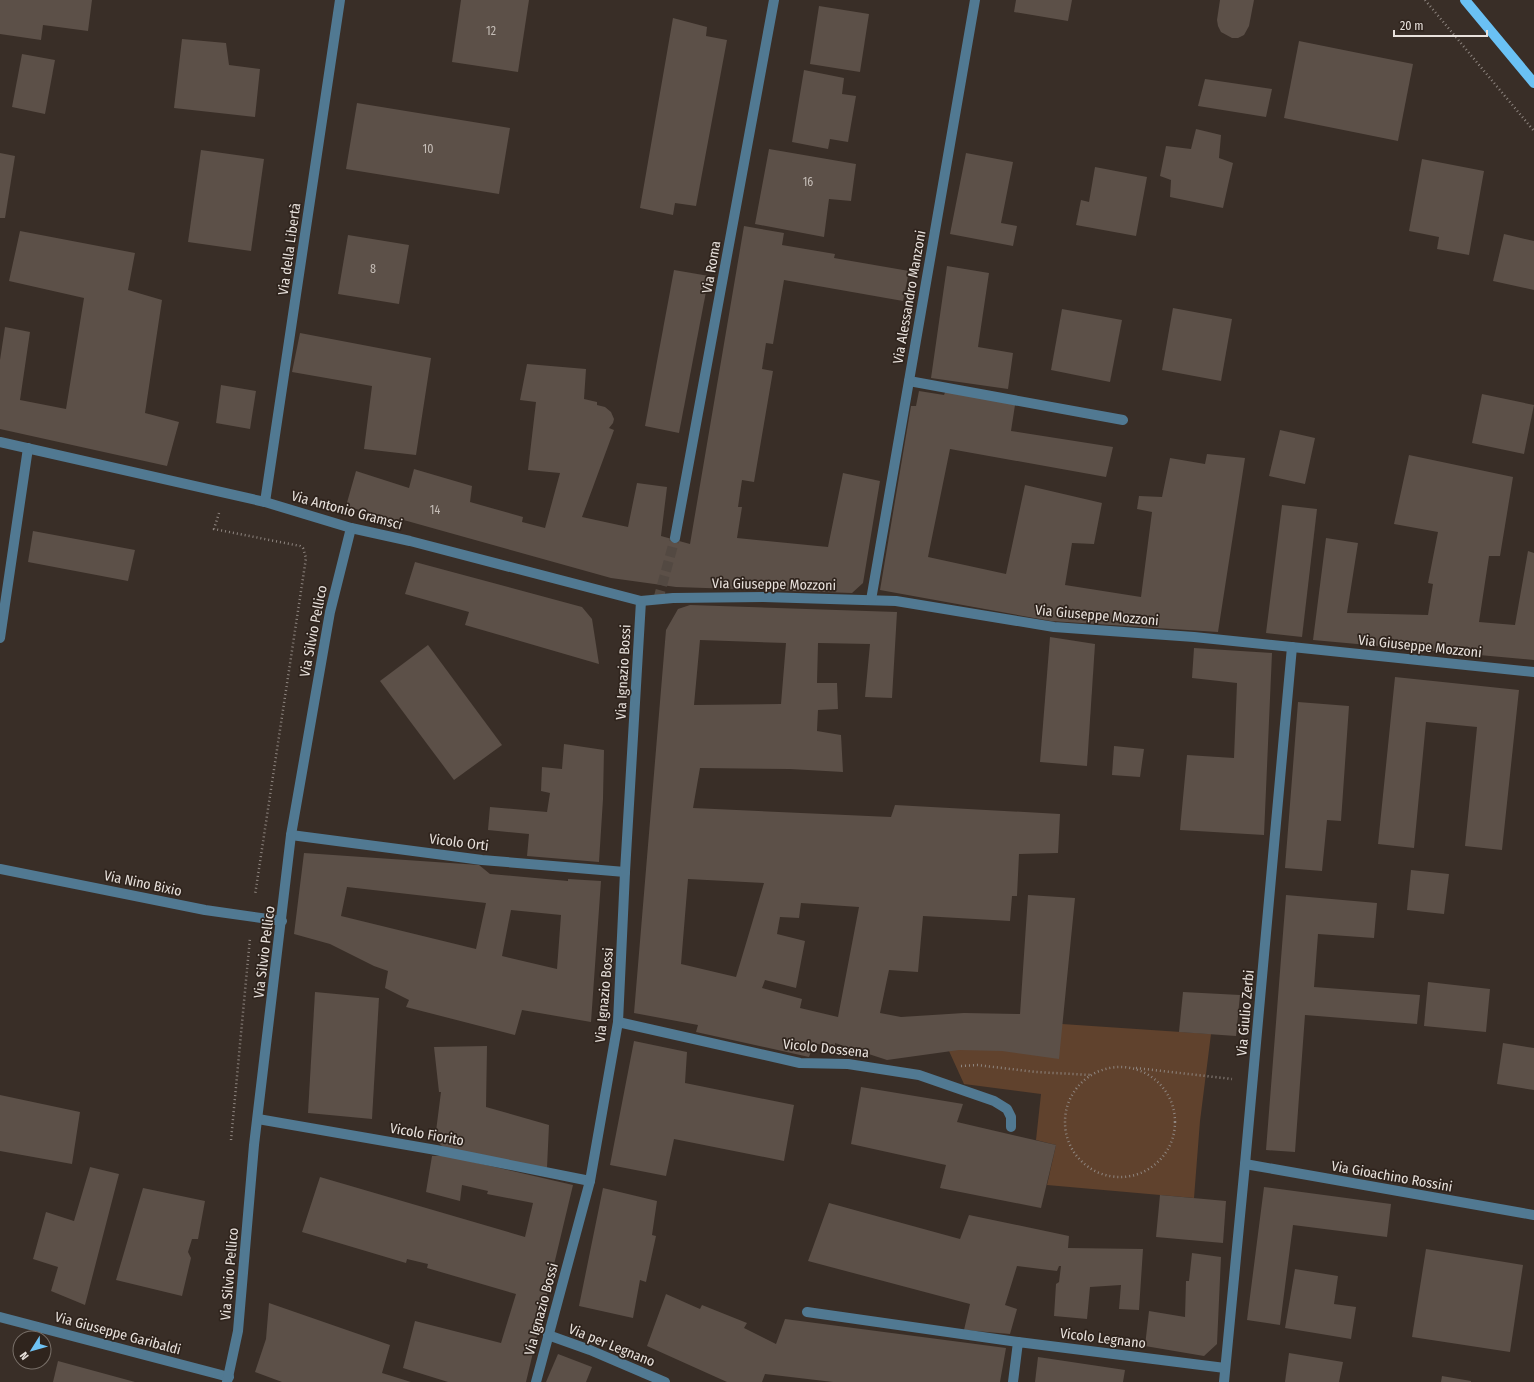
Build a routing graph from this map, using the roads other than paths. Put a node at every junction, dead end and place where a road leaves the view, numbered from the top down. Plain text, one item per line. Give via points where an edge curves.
1 (340, 0) edge
2 (774, 0) edge
3 (975, 0) edge
4 (1465, 0) edge
5 (1534, 82) edge
6 (909, 381) junction
7 (1123, 420) dead end
8 (0, 442) edge
9 (28, 448) junction
10 (265, 502) junction
11 (351, 528) junction
12 (675, 538) tunnel mouth
13 (658, 600) joint
14 (871, 600) junction
15 (641, 601) junction
16 (0, 638) edge
17 (1292, 647) junction
18 (1534, 672) edge
19 (291, 835) junction
20 (0, 869) edge
21 (625, 872) junction
22 (282, 921) junction
23 (618, 1022) junction
24 (258, 1119) junction
25 (1011, 1127) dead end
26 (1246, 1164) junction
27 (590, 1181) junction
28 (1534, 1215) edge
29 (807, 1312) dead end
30 (0, 1317) edge
31 (548, 1335) junction
32 (1018, 1342) junction
33 (1225, 1368) junction
34 (228, 1379) edge
35 (536, 1382) edge
36 (665, 1382) edge
37 (1013, 1382) edge
38 (1224, 1382) edge

1 - 10 street, Via della Libertà
2 - 12 street, Via Roma
3 - 6 street, Via Alessandro Manzoni
4 - 5 main road
6 - 7 street
6 - 14 street, Via Alessandro Manzoni
8 - 9 street, Via Antonio Gramsci
9 - 10 street, Via Antonio Gramsci
9 - 16 street
10 - 11 street, Via Antonio Gramsci
11 - 15 street, Via Antonio Gramsci
11 - 19 street, Via Silvio Pellico via 330,612
13 - 14 street, Via Giuseppe Mozzoni via 763,597
13 - 15 street, Via Antonio Gramsci
14 - 17 street, Via Giuseppe Mozzoni via 896,601 1054,627
15 - 21 street, Via Ignazio Bossi
17 - 18 street, Via Giuseppe Mozzoni
17 - 26 street, Via Giulio Zerbi
19 - 21 street, Vicolo Orti via 482,860
19 - 22 street, Via Silvio Pellico
20 - 22 street, Via Nino Bixio via 205,910
21 - 23 street, Via Ignazio Bossi
22 - 24 street, Via Silvio Pellico
23 - 25 street, Vicolo Dossena via 800,1062 848,1064 920,1075 994,1101 1007,1109 1011,1117
23 - 27 street, Via Ignazio Bossi
24 - 27 street, Vicolo Fiorito via 436,1150
24 - 34 street, Via Silvio Pellico via 238,1331
26 - 28 street, Via Gioachino Rossini
26 - 33 street, Via Giulio Zerbi
27 - 31 street, Via Ignazio Bossi
29 - 32 street, Vicolo Legnano
30 - 34 street, Via Giuseppe Garibaldi
31 - 35 street, Via Ignazio Bossi
31 - 36 street, Via per Legnano
32 - 33 street, Vicolo Legnano
32 - 37 street
33 - 38 street, Via Giulio Zerbi

